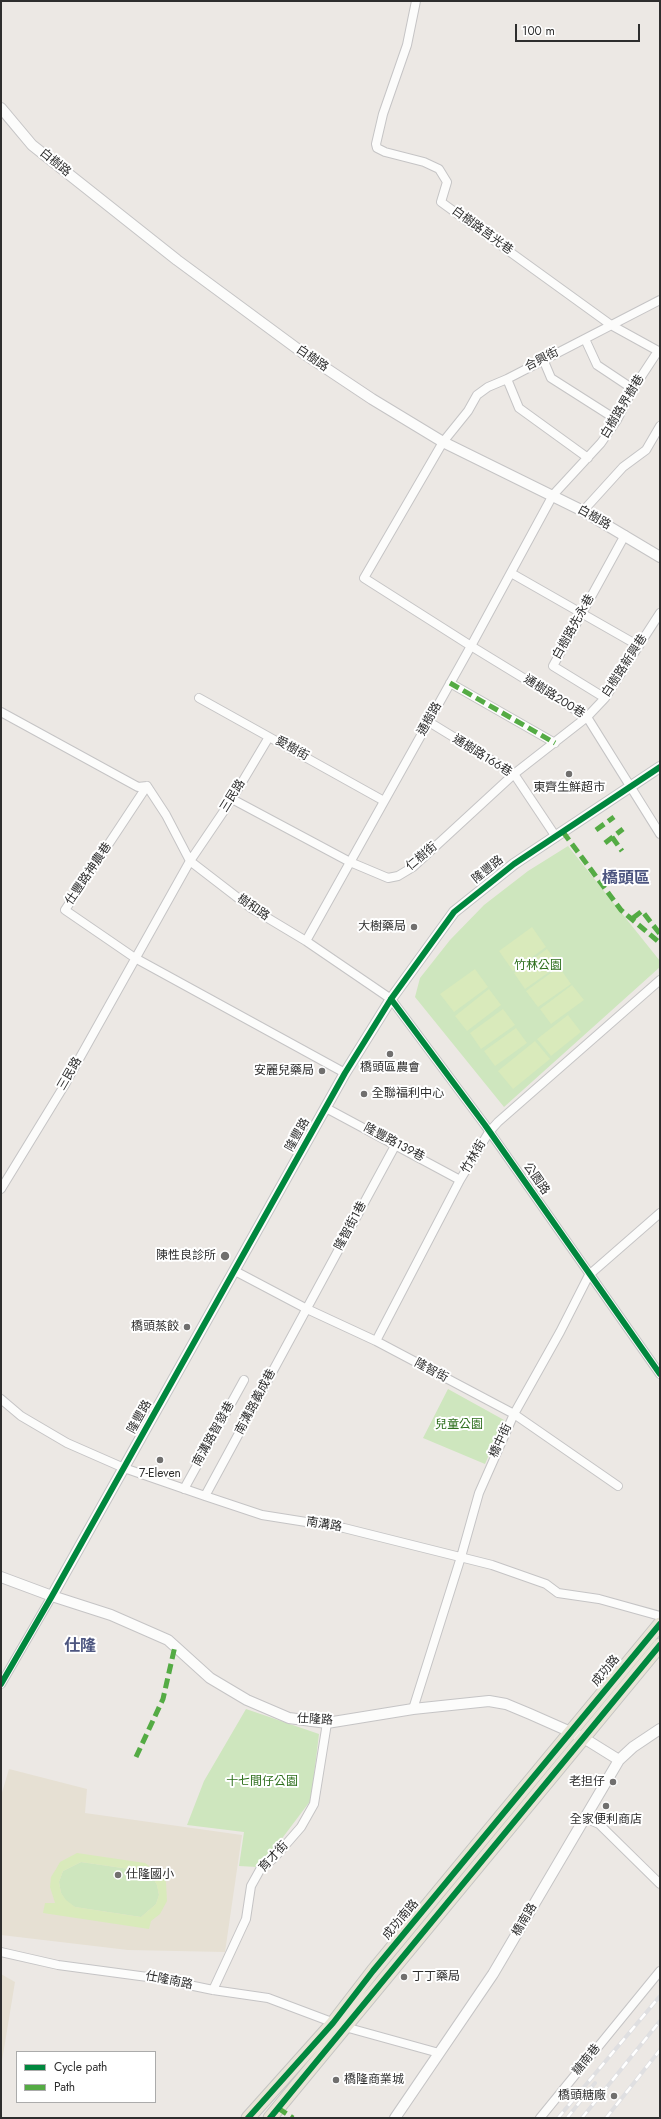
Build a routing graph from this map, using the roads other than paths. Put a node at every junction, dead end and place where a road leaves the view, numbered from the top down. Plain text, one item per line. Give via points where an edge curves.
1 (416, 1) edge
2 (1, 108) edge
3 (660, 300) edge
4 (611, 325) junction
5 (585, 340) junction
6 (659, 351) edge
7 (542, 359) junction
8 (506, 379) junction
9 (632, 389) junction
10 (617, 420) junction
11 (660, 426) edge
12 (443, 442) junction
13 (588, 458) junction
14 (552, 495) junction
15 (583, 511) junction
16 (625, 535) junction
17 (660, 557) edge
18 (511, 573) junction
19 (660, 613) edge
20 (582, 614) junction
21 (471, 646) junction
22 (638, 646) junction
23 (450, 683) junction
24 (199, 698) dead end
25 (605, 698) junction
26 (1, 712) edge
27 (587, 717) junction
28 (428, 722) junction
29 (269, 737) junction
30 (555, 744) junction
31 (660, 767) edge
32 (514, 774) junction
33 (147, 786) junction
34 (630, 788) junction
35 (232, 799) junction
36 (384, 801) junction
37 (660, 834) edge
38 (556, 837) junction
39 (190, 861) junction
40 (350, 862) junction
41 (306, 941) junction
42 (135, 958) junction
43 (660, 980) edge
44 (391, 999) junction
45 (345, 1073) junction
46 (326, 1108) junction
47 (489, 1132) junction
48 (396, 1144) junction
49 (460, 1180) junction
50 (1, 1189) edge
51 (660, 1213) edge
52 (235, 1271) junction
53 (589, 1274) junction
54 (307, 1309) junction
55 (376, 1341) junction
56 (660, 1374) edge
57 (244, 1380) dead end
58 (1, 1399) edge
59 (514, 1414) junction
60 (124, 1468) junction
61 (618, 1486) dead end
62 (184, 1489) junction
63 (205, 1496) junction
64 (461, 1558) junction
65 (1, 1577) edge
66 (52, 1596) junction
67 (660, 1616) edge
68 (660, 1624) edge
69 (660, 1644) edge
70 (1, 1684) edge
71 (413, 1709) junction
72 (327, 1723) junction
73 (660, 1729) edge
74 (576, 1735) junction
75 (619, 1760) junction
76 (585, 1818) junction
77 (660, 1884) edge
78 (1, 1952) edge
79 (660, 1971) edge
80 (213, 1990) junction
81 (339, 2025) junction
82 (439, 2053) junction
83 (542, 2116) edge
84 (248, 2118) edge
85 (270, 2118) edge
86 (394, 2118) edge

1 - 4 street, 白樹路莒光巷 via 406,45 378,136 377,148 439,169 446,182 441,202
2 - 12 street, 白樹路 via 32,145 177,260 302,353
3 - 4 street, 合興街
4 - 5 street, 合興街
4 - 6 street
5 - 7 street, 合興街
5 - 9 street via 597,365
6 - 9 street, 白樹路界樹巷
7 - 8 street, 合興街
7 - 10 street via 551,378
8 - 12 street, 合興街 via 488,386 476,395 468,411
8 - 13 street via 519,408
9 - 10 street, 白樹路界樹巷
10 - 13 street, 白樹路界樹巷
11 - 15 street via 646,450 623,467
12 - 14 street, 白樹路
12 - 21 street, 通樹路200巷 via 364,578
13 - 14 street, 白樹路界樹巷
14 - 15 street, 白樹路
14 - 18 street, 通樹路
15 - 16 street, 白樹路
16 - 17 street, 白樹路
16 - 20 street, 白樹路先永巷
18 - 20 street
18 - 21 street, 通樹路
19 - 22 street, 白樹路新興巷
20 - 22 street
20 - 25 street, 白樹路先永巷 via 553,666
21 - 23 street, 通樹路
21 - 27 street, 通樹路200巷
22 - 25 street, 白樹路新興巷
23 - 28 street, 通樹路
23 - 30 street
24 - 29 street, 愛樹街
25 - 27 street, 白樹路新興巷
26 - 33 street via 138,787
27 - 30 street, 仁樹街
27 - 34 street, 通樹路200巷
28 - 32 street, 通樹路166巷
28 - 36 street, 通樹路
29 - 35 street, 三民路
29 - 36 street, 愛樹街
30 - 32 street, 仁樹街
31 - 34 street, 隆豐路
32 - 38 street, 通樹路166巷
32 - 40 street, 仁樹街 via 413,867 398,876 388,878
33 - 39 street, 樹和路 via 166,815
33 - 42 street, 仕豐路神農巷 via 65,910
34 - 37 street, 通樹路200巷
34 - 38 street, 隆豐路
35 - 39 street, 三民路
35 - 40 street, 仁樹街
36 - 40 street, 通樹路
38 - 44 street, 隆豐路 via 514,864 454,912
39 - 41 street, 樹和路 via 251,908
39 - 42 street, 三民路
40 - 41 street, 通樹路
41 - 44 street, 樹和路
42 - 45 street
42 - 50 street, 三民路 via 64,1086
43 - 47 street, 竹林街
44 - 45 street, 隆豐路
44 - 47 street, 公園路
45 - 46 street, 隆豐路
46 - 48 street, 隆豐路139巷
46 - 52 street, 隆豐路
47 - 49 street, 竹林街
47 - 53 street, 公園路
48 - 49 street, 隆豐路139巷
48 - 54 street, 隆智街1巷
49 - 55 street, 竹林街
51 - 53 street, 橋中街
52 - 54 street, 隆智街
52 - 60 street, 隆豐路
53 - 56 street, 公園路
53 - 59 street, 橋中街
54 - 55 street, 隆智街
54 - 63 street, 南溝路義成巷
55 - 59 street, 隆智街
57 - 62 street, 南溝路智發巷
58 - 60 street, 南溝路 via 21,1416 67,1443
59 - 61 street, 隆智街
59 - 64 street, 橋中街 via 479,1493
60 - 62 street, 南溝路
60 - 66 street, 隆豐路
62 - 63 street, 南溝路
63 - 64 street, 南溝路 via 262,1515 344,1528
64 - 67 street, 南溝路 via 492,1565 546,1584 558,1593 599,1598
64 - 71 street, 橋中街
65 - 66 street, 仕隆路
66 - 70 street
66 - 72 street, 仕隆路 via 111,1615 168,1640 210,1678 247,1700 289,1718
68 - 74 main road, 成功路
69 - 74 main road, 成功路
71 - 72 street, 仕隆路
71 - 74 street, 仕隆路 via 489,1701 518,1709
72 - 80 street, 育才街 via 314,1804 301,1826 274,1858 261,1868 251,1886 246,1919
73 - 75 street, 橋南路
74 - 75 street, 仕隆路
74 - 81 main road, 成功南路 via 373,1971
75 - 76 street, 橋南路
76 - 77 street via 599,1824
76 - 82 street, 橋南路 via 493,1974
78 - 80 street, 仕隆南路 via 58,1965 155,1978
79 - 83 street, 糖南巷
80 - 81 street, 仕隆南路 via 268,1998
81 - 82 street, 仕隆南路
81 - 84 main road, 成功南路
81 - 85 main road, 成功南路
82 - 86 street, 橋南路

